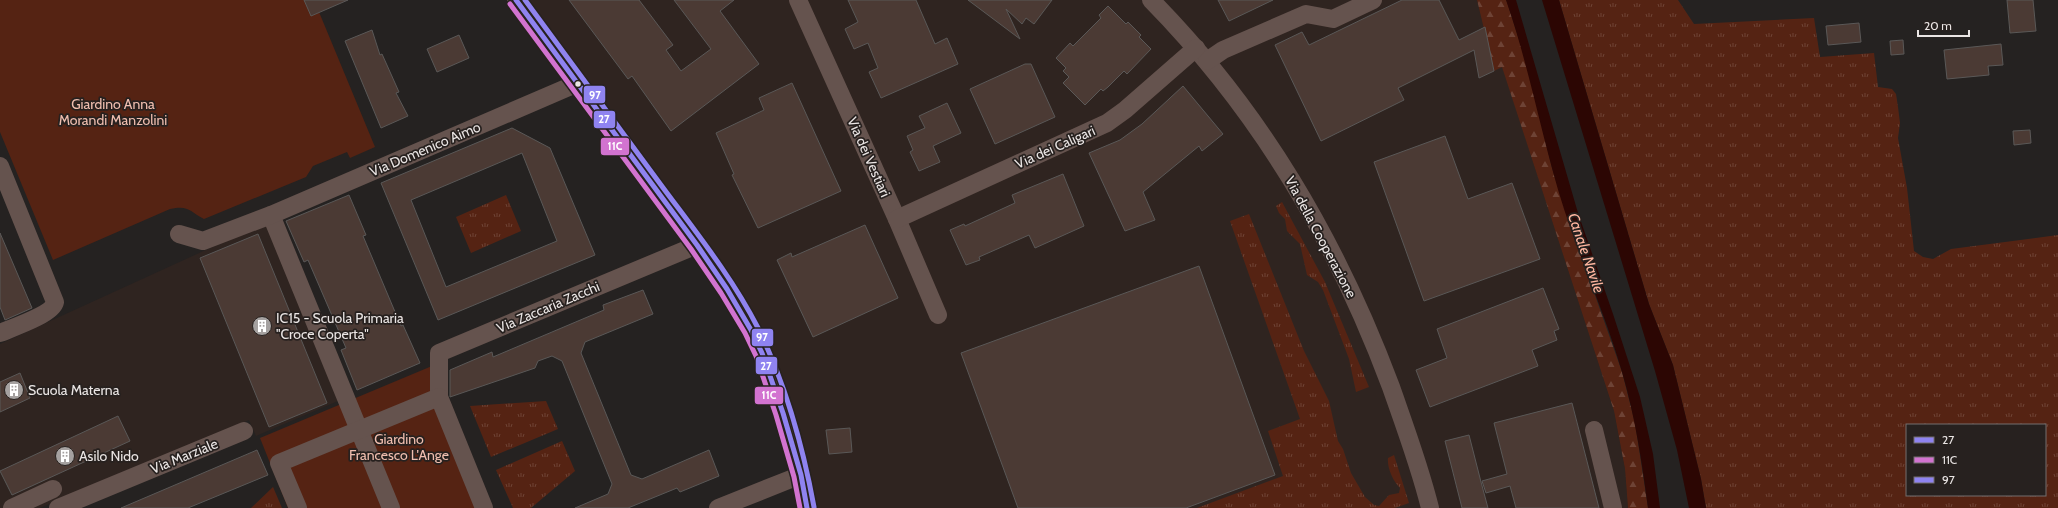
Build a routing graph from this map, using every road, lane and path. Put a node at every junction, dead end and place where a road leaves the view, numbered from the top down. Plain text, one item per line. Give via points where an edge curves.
1 (516, 0) edge
2 (798, 0) edge
3 (1151, 0) edge
4 (1373, 0) edge
5 (1196, 48) junction
6 (1207, 61) junction
7 (578, 83) junction
8 (0, 166) edge
9 (271, 215) junction
10 (897, 219) junction
11 (179, 234) dead end
12 (697, 245) junction
13 (938, 315) dead end
14 (0, 333) edge
15 (439, 397) junction
16 (359, 429) junction
17 (1594, 430) dead end
18 (244, 431) dead end
19 (801, 475) junction
20 (54, 489) dead end
21 (729, 506) edge
22 (12, 508) edge
23 (58, 508) edge
24 (298, 508) edge
25 (391, 508) edge
26 (484, 508) edge
27 (808, 508) edge
28 (1430, 508) edge
29 (1613, 508) edge

1 - 7 street
2 - 10 street, Via dei Vestiari
3 - 5 street, Via della Cooperazione
4 - 6 street via 1333,19 1306,14 1223,50
5 - 6 street, Via della Cooperazione
5 - 10 street, Via dei Caligari via 1107,123
6 - 28 street, Via della Cooperazione via 1276,155 1338,264 1380,359 1411,442
7 - 9 street, Via Domenico Aimo
7 - 12 street
8 - 14 street via 54,298 54,306 46,312
9 - 11 street, Via Domenico Aimo via 204,241
9 - 16 street
10 - 13 street, Via dei Vestiari
12 - 15 street, Via Zaccaria Zacchi via 439,353
12 - 19 street via 727,289 759,347 783,413
15 - 16 street
15 - 26 street
16 - 24 street via 279,463
16 - 25 street
17 - 29 street
18 - 23 street, Via Marziale
19 - 21 street
19 - 27 street
20 - 22 street

